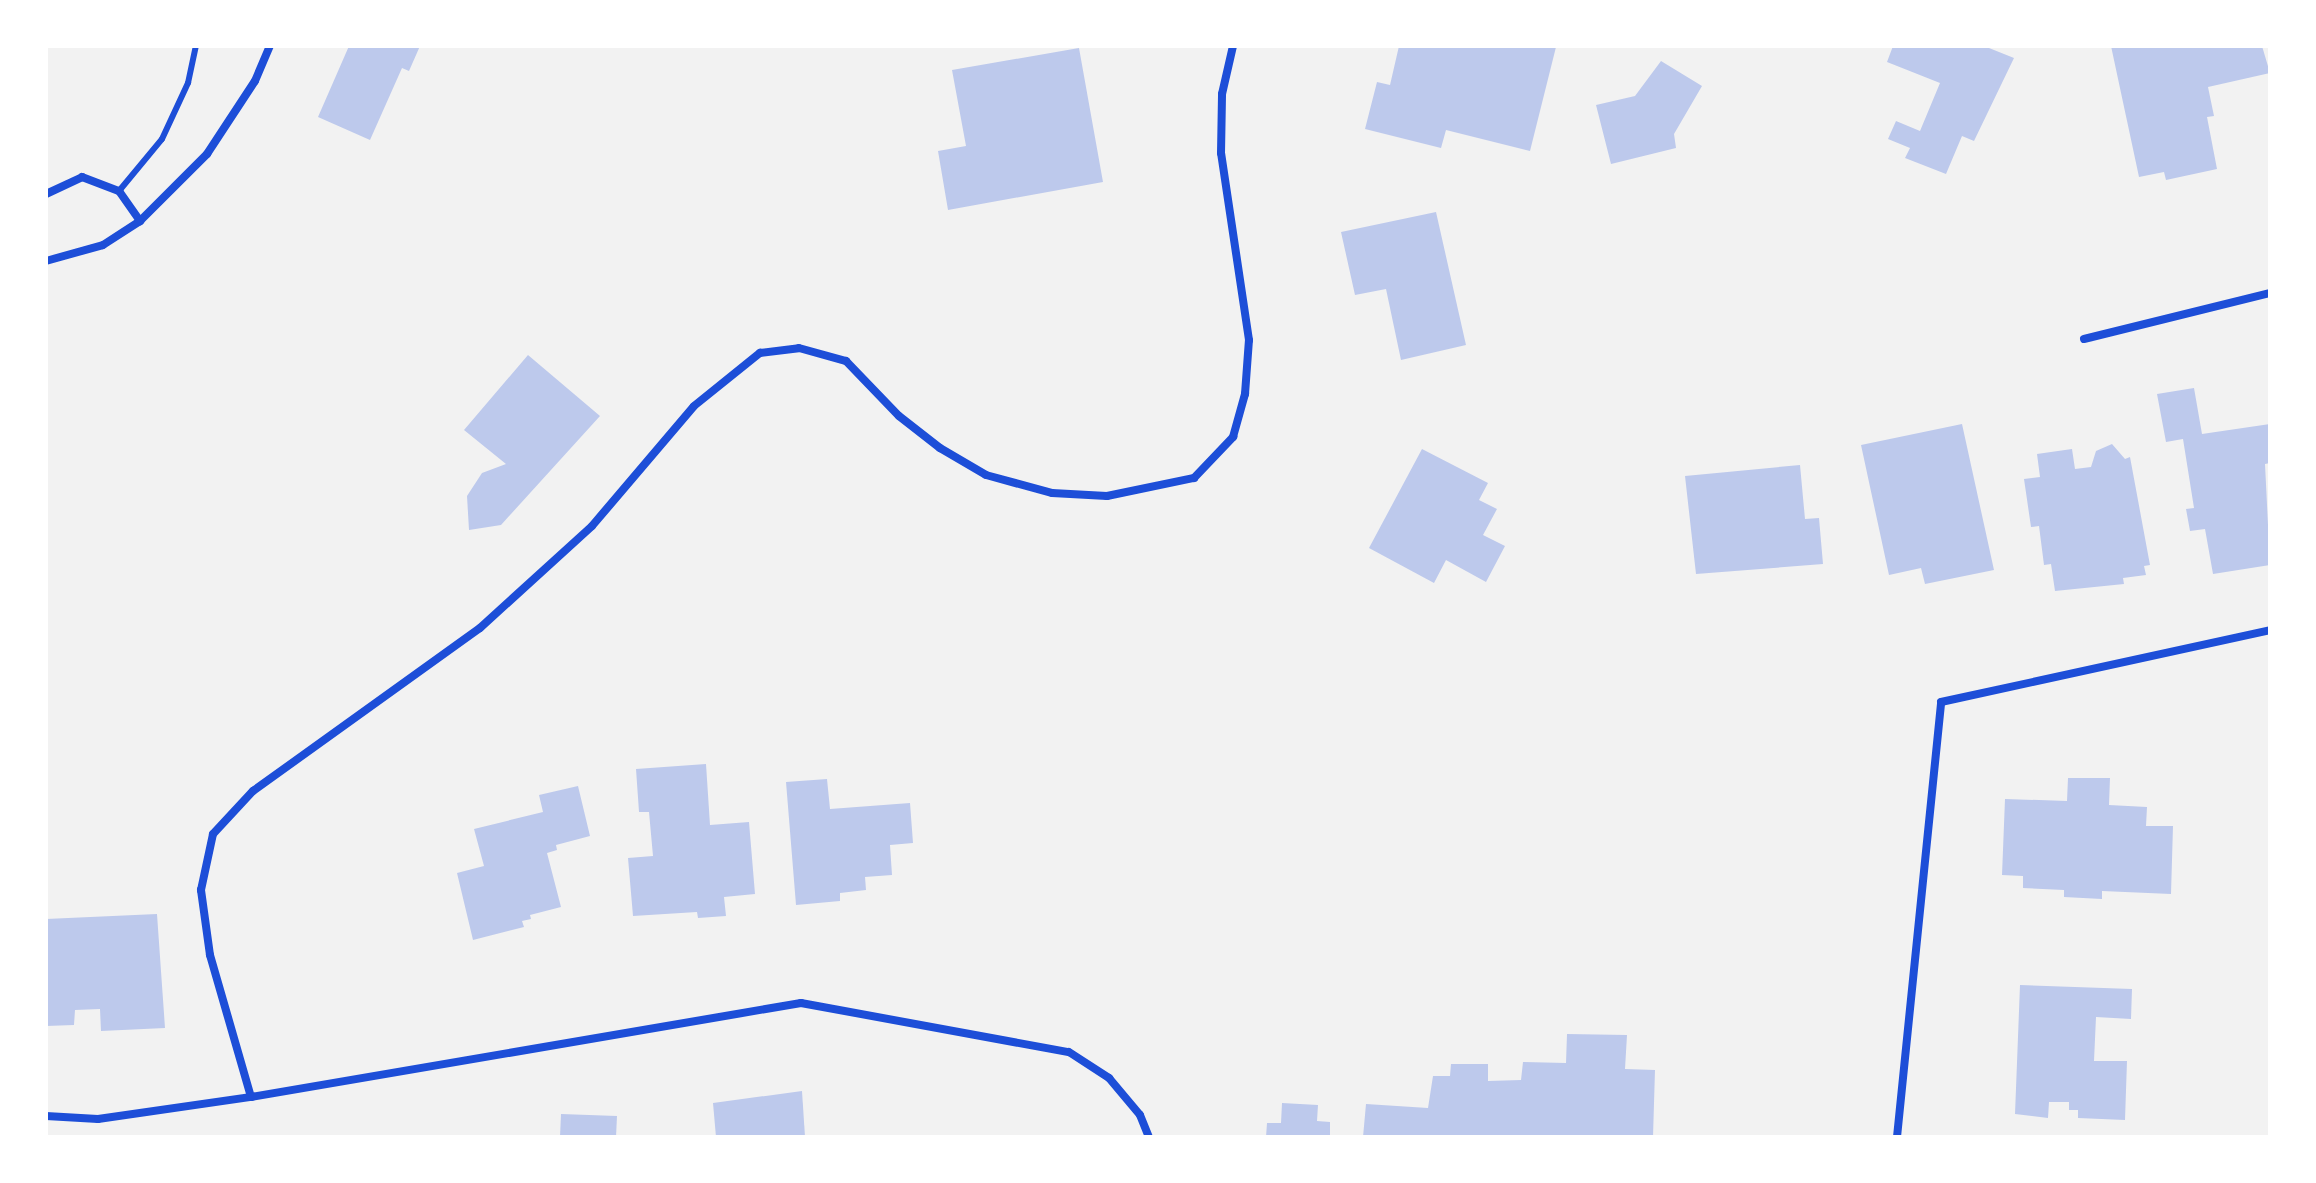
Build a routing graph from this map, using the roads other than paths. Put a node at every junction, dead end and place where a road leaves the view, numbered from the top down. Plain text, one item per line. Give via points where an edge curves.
1 (196, 46) edge
2 (270, 46) edge
3 (1233, 46) edge
4 (119, 191) junction
5 (46, 194) edge
6 (140, 221) junction
7 (46, 261) edge
8 (2270, 293) edge
9 (2084, 339) dead end
10 (2270, 630) edge
11 (251, 1097) junction
12 (46, 1116) edge
13 (1149, 1137) edge
14 (1897, 1137) edge

1 - 4 lane via 188,83 162,139
2 - 6 street via 255,81 207,154
3 - 11 street via 1222,94 1221,153 1249,340 1245,394 1233,437 1194,478 1107,496 1052,493 986,475 940,448 899,416 846,361 799,348 760,353 694,406 592,526 480,628 253,791 213,834 201,890 210,955
4 - 5 street via 82,177
4 - 6 street
6 - 7 street via 103,245
8 - 9 street
10 - 14 street via 1941,702
11 - 12 street via 98,1119
11 - 13 street via 801,1003 1069,1052 1109,1078 1140,1115

